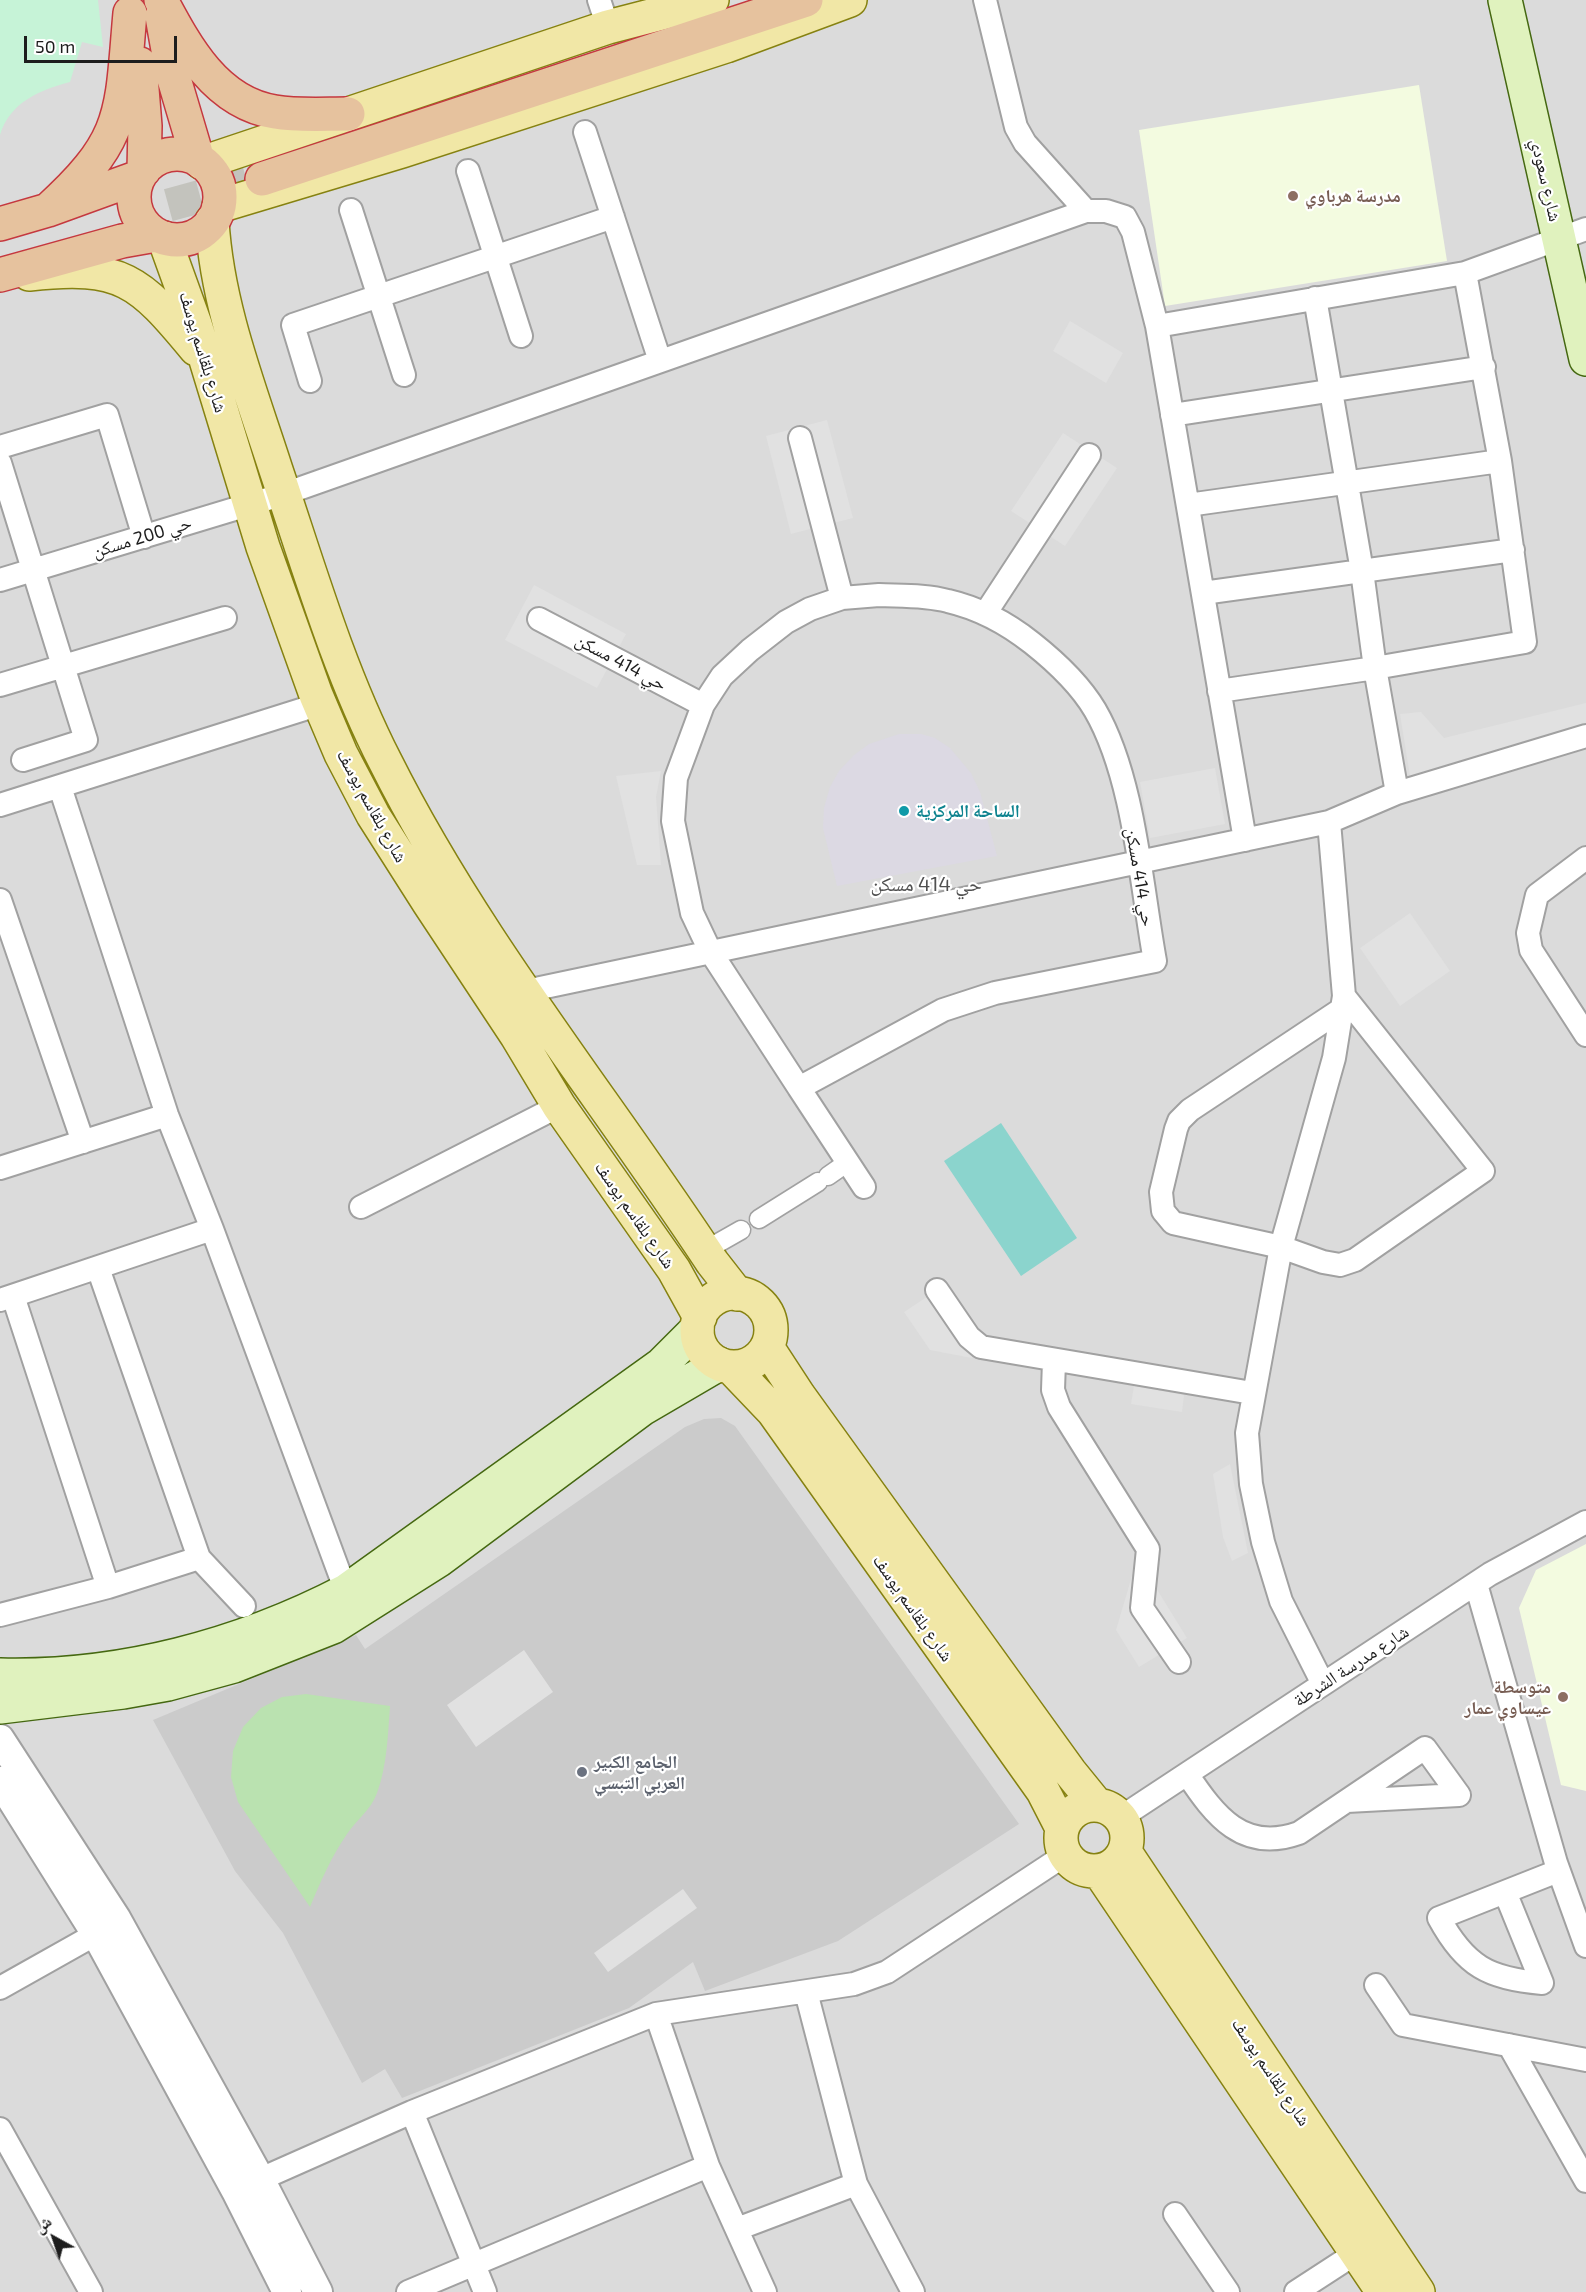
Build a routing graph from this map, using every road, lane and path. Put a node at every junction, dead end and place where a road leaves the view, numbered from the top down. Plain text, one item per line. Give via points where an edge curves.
1 (161, 0) edge
2 (712, 0) edge
3 (752, 0) edge
4 (806, 0) edge
5 (850, 0) edge
6 (985, 0) edge
7 (1505, 0) edge
8 (130, 6) edge
9 (604, 13) edge
10 (348, 114) junction
11 (585, 132) dead end
12 (200, 162) junction
13 (468, 171) dead end
14 (142, 173) junction
15 (48, 210) junction
16 (351, 210) dead end
17 (1086, 211) junction
18 (216, 213) junction
19 (613, 217) junction
20 (0, 224) edge
21 (1573, 233) edge
22 (160, 236) junction
23 (0, 243) edge
24 (0, 255) edge
25 (495, 257) junction
26 (1465, 273) junction
27 (0, 276) edge
28 (379, 296) junction
29 (1315, 298) junction
30 (1157, 326) junction
31 (521, 336) dead end
32 (1586, 359) edge
33 (660, 361) junction
34 (207, 363) junction
35 (1484, 367) junction
36 (404, 375) dead end
37 (310, 381) dead end
38 (1332, 390) junction
39 (1172, 415) junction
40 (800, 438) dead end
41 (0, 447) edge
42 (1089, 455) dead end
43 (1500, 461) junction
44 (0, 463) edge
45 (1345, 482) junction
46 (284, 494) junction
47 (251, 505) junction
48 (1188, 505) junction
49 (144, 537) junction
50 (1513, 550) junction
51 (33, 570) junction
52 (1362, 571) junction
53 (0, 580) edge
54 (1203, 593) junction
55 (842, 598) junction
56 (986, 614) junction
57 (225, 618) dead end
58 (539, 619) dead end
59 (64, 666) junction
60 (1375, 668) junction
61 (0, 685) edge
62 (1220, 691) junction
63 (320, 704) junction
64 (703, 705) junction
65 (1586, 736) edge
66 (23, 760) dead end
67 (60, 787) junction
68 (1397, 793) junction
69 (0, 805) edge
70 (1329, 822) junction
71 (1245, 840) junction
72 (1586, 858) edge
73 (1138, 861) junction
74 (0, 900) edge
75 (7, 943) edge
76 (710, 951) junction
77 (526, 991) junction
78 (1343, 1003) junction
79 (1586, 1035) edge
80 (799, 1088) junction
81 (559, 1106) junction
82 (166, 1115) junction
83 (84, 1142) junction
84 (848, 1162) junction
85 (0, 1168) edge
86 (864, 1187) dead end
87 (361, 1207) dead end
88 (759, 1219) dead end
89 (212, 1229) junction
90 (741, 1230) dead end
91 (1281, 1247) junction
92 (704, 1251) junction
93 (98, 1268) junction
94 (937, 1290) dead end
95 (737, 1294) junction
96 (7, 1298) edge
97 (699, 1323) junction
98 (767, 1347) junction
99 (1054, 1361) junction
100 (725, 1366) junction
101 (1252, 1393) junction
102 (1586, 1522) edge
103 (199, 1558) junction
104 (1476, 1584) junction
105 (108, 1587) junction
106 (346, 1591) junction
107 (244, 1606) dead end
108 (0, 1615) edge
109 (1179, 1662) dead end
110 (0, 1675) edge
111 (1323, 1684) junction
112 (0, 1707) edge
113 (0, 1738) edge
114 (1187, 1774) junction
115 (1, 1786) edge
116 (1347, 1801) dead end
117 (1108, 1811) junction
118 (1064, 1841) junction
119 (1125, 1852) junction
120 (1099, 1871) junction
121 (1558, 1871) junction
122 (1505, 1892) junction
123 (96, 1934) junction
124 (1586, 1946) edge
125 (1376, 1985) dead end
126 (0, 1988) edge
127 (806, 1992) junction
128 (656, 2014) junction
129 (1509, 2045) junction
130 (1586, 2060) edge
131 (412, 2112) junction
132 (0, 2129) edge
133 (708, 2166) junction
134 (1586, 2181) edge
135 (856, 2184) junction
136 (248, 2185) junction
137 (1174, 2214) dead end
138 (737, 2229) junction
139 (1356, 2253) junction
140 (473, 2264) junction
141 (91, 2292) edge
142 (287, 2292) edge
143 (318, 2292) edge
144 (408, 2292) edge
145 (485, 2292) edge
146 (765, 2292) edge
147 (912, 2292) edge
148 (1228, 2292) edge
149 (1296, 2292) edge
150 (1383, 2292) edge
151 (1418, 2292) edge

1 - 10 highway via 198,62 232,95 275,112
1 - 12 highway via 172,72
2 - 9 main road
3 - 4 highway via 261,173
5 - 18 main road via 726,46
6 - 17 street via 1016,127 1025,143
7 - 21 main road, شارع سعودي
8 - 14 highway via 143,89
8 - 15 highway via 123,101 114,131 84,176
9 - 10 main road
10 - 12 main road
11 - 19 street
12 - 14 highway via 175,154 153,162
12 - 18 highway via 216,179 220,192
13 - 25 street
14 - 15 highway
14 - 22 highway via 135,189 138,216
15 - 20 highway
16 - 28 street
17 - 30 street via 1106,211 1125,217 1133,232
17 - 33 street, حي 200 مسكن
18 - 22 highway via 195,236 182,240
18 - 46 main road, شارع بلقاسم يوسف via 214,255 231,331
19 - 25 street
19 - 33 street
21 - 26 street
21 - 32 main road, شارع سعودي
22 - 27 highway via 122,241
22 - 34 main road, شارع بلقاسم يوسف
23 - 24 highway via 120,212
25 - 28 street
25 - 31 street
26 - 29 street
26 - 35 street
27 - 34 main road via 69,271 113,277 134,285 152,298
28 - 36 street
28 - 37 street via 293,325
29 - 30 street
29 - 38 street
30 - 39 street
33 - 46 street, حي 200 مسكن
34 - 47 main road, شارع بلقاسم يوسف
35 - 38 street
35 - 43 street
38 - 39 street
38 - 45 street
39 - 48 street
40 - 55 street
41 - 49 street via 107,415
42 - 56 street
43 - 45 street
43 - 50 street
44 - 51 street
45 - 48 street
45 - 52 street
46 - 47 street, حي 200 مسكن
46 - 77 main road, شارع بلقاسم يوسف via 348,682 385,762 450,878
47 - 49 street, حي 200 مسكن
47 - 63 main road, شارع بلقاسم يوسف
48 - 54 street
49 - 51 street, حي 200 مسكن
50 - 52 street
50 - 60 street via 1525,642
51 - 53 street, حي 200 مسكن
51 - 59 street
52 - 54 street
52 - 60 street
54 - 62 street
55 - 56 street, حي 414 مسكن via 929,598
55 - 64 street, حي 414 مسكن via 786,622 722,676
56 - 73 street, حي 414 مسكن via 1016,630 1049,656 1076,683 1094,709 1123,785
57 - 59 street
58 - 64 street, حي 414 مسكن
59 - 61 street
59 - 66 street via 86,740
60 - 62 street
60 - 68 street
62 - 71 street
63 - 67 street
63 - 81 main road, شارع بلقاسم يوسف via 373,815
64 - 76 street, حي 414 مسكن via 676,778 673,821 692,913
65 - 68 street
67 - 69 street
67 - 82 street
68 - 70 street
70 - 71 street
70 - 78 street
71 - 73 street
72 - 79 street via 1537,895 1528,933 1531,950
73 - 76 street
73 - 80 street, حي 414 مسكن via 1155,961 995,993 944,1010
74 - 75 street
75 - 83 street
76 - 77 street
76 - 80 street, حي 414 مسكن
77 - 92 main road, شارع بلقاسم يوسف
78 - 91 street via 1334,1058
78 - 91 street via 1190,1110 1179,1121 1174,1134 1161,1192 1163,1211 1173,1223
78 - 91 street via 1483,1171 1354,1260 1340,1265 1323,1262
80 - 84 street, حي 414 مسكن
81 - 87 street
81 - 97 main road, شارع بلقاسم يوسف via 674,1270
82 - 83 street
82 - 89 street
83 - 85 street
84 - 86 street, حي 414 مسكن
84 - 88 street
89 - 93 street
89 - 106 street
90 - 92 street
91 - 101 street
92 - 95 main road, شارع بلقاسم يوسف
93 - 96 street
93 - 103 street
94 - 99 street via 969,1337 981,1347
95 - 97 main road via 715,1299
95 - 98 main road via 760,1303 767,1314 771,1326
96 - 105 street
97 - 100 main road via 703,1350
97 - 106 main road via 661,1365
98 - 100 main road via 752,1362
98 - 117 main road, شارع بلقاسم يوسف via 1070,1772
99 - 101 street
99 - 109 street via 1053,1389 1059,1407 1148,1549 1142,1608
100 - 112 main road via 642,1409 439,1560 333,1627 234,1666 168,1684
100 - 118 main road, شارع بلقاسم يوسف via 773,1411 1043,1791
101 - 111 street via 1247,1433 1251,1484 1263,1542 1281,1601
102 - 104 street, شارع مدرسة الشرطة
103 - 105 street
103 - 107 street
104 - 111 street, شارع مدرسة الشرطة
104 - 121 street
105 - 108 street
106 - 110 main road via 257,1632 199,1650 105,1669
111 - 114 street, شارع مدرسة الشرطة
113 - 136 street via 116,1918
114 - 116 street via 1212,1812 1227,1824 1264,1839 1299,1833
114 - 117 street, شارع مدرسة الشرطة
115 - 123 street
117 - 118 main road via 1076,1810
117 - 119 main road via 1127,1831
118 - 120 main road via 1077,1868
118 - 127 street via 887,1972 854,1984
119 - 120 main road via 1110,1868
119 - 151 main road, شارع بلقاسم يوسف
120 - 139 main road, شارع بلقاسم يوسف
121 - 122 street
121 - 124 street
122 - 122 street via 1439,1918 1462,1953 1480,1969 1498,1977 1542,1983
123 - 126 street
123 - 136 street
125 - 129 street via 1403,2025
127 - 128 street
127 - 135 street
128 - 131 street
128 - 133 street
129 - 130 street
129 - 134 street
131 - 136 street
131 - 140 street
132 - 141 street
133 - 138 street
133 - 140 street
135 - 138 street
135 - 147 street
136 - 142 street
136 - 143 street
137 - 148 street
138 - 146 street
139 - 149 street
139 - 150 main road, شارع بلقاسم يوسف
140 - 144 street
140 - 145 street

